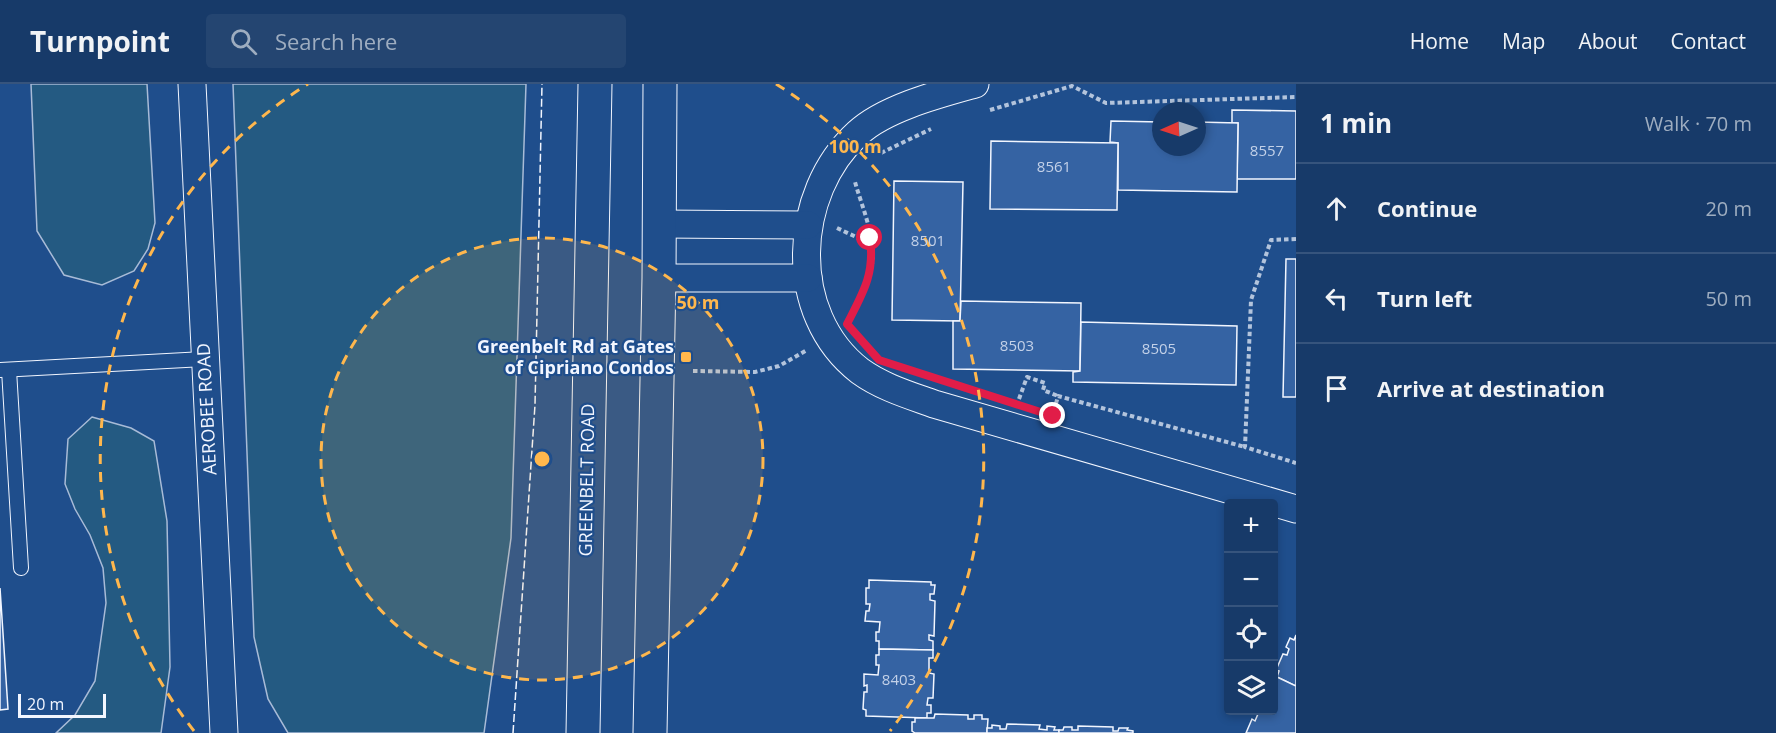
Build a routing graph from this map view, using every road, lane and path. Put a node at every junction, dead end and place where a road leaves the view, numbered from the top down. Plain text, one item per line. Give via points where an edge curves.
1 (192, 84) edge
2 (595, 84) edge
3 (660, 84) edge
4 (975, 84) edge
5 (1296, 97) edge
6 (985, 111) dead end
7 (941, 124) dead end
8 (880, 154) dead end
9 (849, 183) dead end
10 (660, 224) junction
11 (820, 225) junction
12 (1296, 239) edge
13 (871, 244) junction
14 (659, 278) junction
15 (808, 278) junction
16 (838, 330) junction
17 (204, 360) junction
18 (5, 370) edge
19 (693, 371) dead end
20 (1058, 396) junction
21 (1017, 406) dead end
22 (1053, 416) dead end
23 (1245, 447) junction
24 (1296, 463) edge
25 (1296, 509) edge
26 (21, 568) dead end
27 (224, 733) edge
28 (583, 733) edge
29 (650, 733) edge

1 - 17 street, AEROBEE ROAD
2 - 28 main road, GREENBELT ROAD
3 - 10 main road
4 - 11 street via 903,108 860,132 828,169 816,195
5 - 6 path via 1106,103 1072,86
7 - 8 path
9 - 13 path via 853,176
10 - 11 street
10 - 14 main road
11 - 13 path
11 - 15 street
12 - 23 path via 1271,240 1251,300
13 - 16 path via 872,263 864,290
14 - 15 street
14 - 29 main road
15 - 16 street via 815,304
16 - 19 path via 779,366 755,372
16 - 25 street via 841,353 860,371 887,387
17 - 18 lane
17 - 27 street, AEROBEE ROAD
18 - 26 lane
20 - 21 path via 1042,390 1045,382 1027,376
20 - 22 path
20 - 23 path
23 - 24 path

